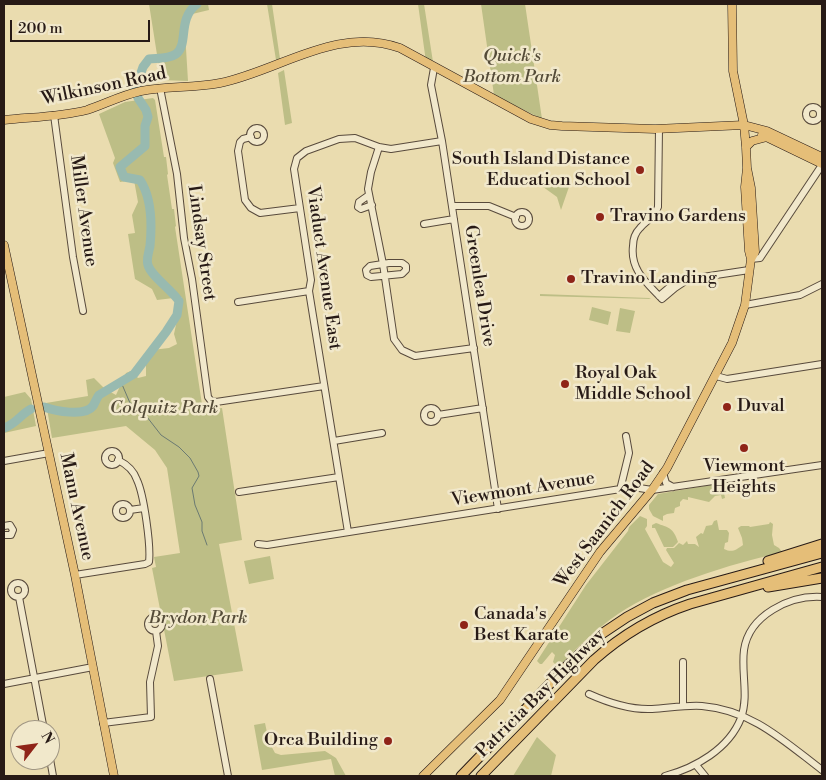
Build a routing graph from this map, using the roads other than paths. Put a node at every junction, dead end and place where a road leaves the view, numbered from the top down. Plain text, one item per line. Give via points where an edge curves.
1 (732, 4) edge
2 (434, 68) junction
3 (160, 88) junction
4 (822, 102) edge
5 (817, 108) dead end
6 (54, 115) junction
7 (4, 120) edge
8 (744, 127) junction
9 (659, 129) junction
10 (251, 137) dead end
11 (767, 137) junction
12 (442, 141) junction
13 (746, 147) junction
14 (379, 148) junction
15 (822, 157) edge
16 (822, 165) edge
17 (369, 195) junction
18 (372, 205) junction
19 (452, 206) junction
20 (300, 208) junction
21 (516, 217) dead end
22 (454, 219) junction
23 (424, 224) dead end
24 (4, 245) edge
25 (751, 259) junction
26 (6, 264) edge
27 (383, 264) junction
28 (749, 270) junction
29 (384, 275) junction
30 (822, 284) edge
31 (309, 291) junction
32 (238, 302) dead end
33 (745, 305) junction
34 (83, 311) dead end
35 (474, 348) junction
36 (822, 364) edge
37 (716, 376) junction
38 (324, 386) junction
39 (483, 408) junction
40 (438, 415) dead end
41 (382, 433) dead end
42 (626, 436) dead end
43 (334, 440) junction
44 (49, 453) junction
45 (118, 460) dead end
46 (4, 461) edge
47 (822, 465) edge
48 (663, 473) junction
49 (339, 477) junction
50 (673, 487) junction
51 (620, 490) junction
52 (652, 490) junction
53 (239, 492) dead end
54 (144, 508) junction
55 (498, 509) junction
56 (130, 510) dead end
57 (4, 526) edge
58 (348, 532) junction
59 (4, 535) edge
60 (258, 544) dead end
61 (822, 544) edge
62 (822, 552) edge
63 (822, 567) edge
64 (75, 575) junction
65 (822, 578) edge
66 (19, 597) dead end
67 (822, 598) edge
68 (690, 604) junction
69 (614, 625) junction
70 (156, 631) dead end
71 (684, 662) dead end
72 (93, 667) junction
73 (34, 679) junction
74 (210, 679) dead end
75 (4, 684) edge
76 (589, 694) dead end
77 (683, 706) junction
78 (742, 715) junction
79 (42, 720) edge
80 (104, 723) junction
81 (503, 753) junction
82 (696, 765) junction
83 (822, 770) edge
84 (114, 776) edge
85 (228, 776) edge
86 (422, 776) edge
87 (461, 776) edge
88 (480, 776) edge
89 (485, 776) edge
90 (665, 776) edge
91 (705, 776) edge

1 - 8 main road, West Saanich Road via 733,72
2 - 3 main road, Wilkinson Road via 400,48 386,43 362,42 318,49 221,83
2 - 9 main road, Wilkinson Road via 531,119 550,125
2 - 12 street, Greenlea Drive via 431,85
3 - 6 main road, Wilkinson Road via 128,94 86,110
3 - 38 street, Lindsay Street via 172,144 208,397 216,402
4 - 5 street
6 - 7 main road, Wilkinson Road
6 - 34 street, Miller Avenue
8 - 9 main road, Wilkinson Road
8 - 11 main road
8 - 13 main road, West Saanich Road
8 - 15 main road via 767,131
9 - 28 street via 655,144 658,151 658,207 636,234 632,254 639,275 661,297 687,280
10 - 20 street via 240,142 238,151 245,200 260,213
11 - 13 main road via 758,138
11 - 16 main road
12 - 14 street, Viaduct Avenue East
12 - 19 street, Greenlea Drive
13 - 25 main road, West Saanich Road via 755,251
14 - 17 street via 370,175
14 - 20 street, Viaduct Avenue East via 355,138 339,139 306,150 297,158 294,169
16 - 25 street via 760,258
17 - 18 street
17 - 18 street via 359,202 358,207
18 - 27 street
19 - 21 street via 490,206
19 - 22 street, Greenlea Drive
20 - 31 street, Viaduct Avenue East via 311,280
22 - 23 street
22 - 35 street, Greenlea Drive
24 - 26 main road, Mann Avenue
25 - 28 main road, West Saanich Road
26 - 44 main road, Mann Avenue
27 - 29 street
27 - 29 street via 366,270 371,277
27 - 29 street via 402,263 406,266 402,274
28 - 33 main road, West Saanich Road
29 - 35 street via 394,339 402,350 415,356
30 - 33 street via 805,294
31 - 32 street
31 - 38 street, Viaduct Avenue East
33 - 37 main road, West Saanich Road
35 - 39 street, Greenlea Drive
36 - 37 street via 727,379
37 - 48 main road, West Saanich Road
38 - 43 street, Viaduct Avenue East
39 - 40 street
39 - 55 street, Greenlea Drive
41 - 43 street
42 - 51 street via 630,453
43 - 49 street, Viaduct Avenue East
44 - 46 street
44 - 64 main road, Mann Avenue
45 - 54 street via 137,479
47 - 50 street, Viewmont Avenue
48 - 50 street via 666,483
48 - 52 main road, West Saanich Road
49 - 53 street
49 - 58 street, Viaduct Avenue East
50 - 52 street, Viewmont Avenue
51 - 52 street, Viewmont Avenue via 638,487
51 - 55 street, Viewmont Avenue
52 - 86 main road, West Saanich Road via 600,552 500,700
54 - 56 street
54 - 64 street via 148,562
55 - 58 street, Viewmont Avenue
57 - 59 street via 10,525 13,530 10,535
58 - 60 street, Viewmont Avenue
61 - 69 highway via 671,592 622,616
62 - 69 highway, Patricia Bay Highway via 687,590 640,609
63 - 68 highway, Patricia Bay Highway
64 - 72 main road, Mann Avenue
65 - 68 highway
66 - 73 street
67 - 78 street via 780,605 754,627 744,648
68 - 81 highway, Patricia Bay Highway via 652,620 608,648
69 - 87 highway, Patricia Bay Highway via 568,665
70 - 80 street via 158,646 150,682 150,717
71 - 77 street
72 - 73 street
72 - 80 main road, Mann Avenue
73 - 75 street
73 - 79 street
74 - 85 street
76 - 77 street via 629,707
77 - 78 street via 703,706
78 - 82 street via 727,739
78 - 83 street via 762,725
80 - 84 main road, Mann Avenue
81 - 88 highway, Patricia Bay Highway
81 - 89 highway
82 - 90 street
82 - 91 street

